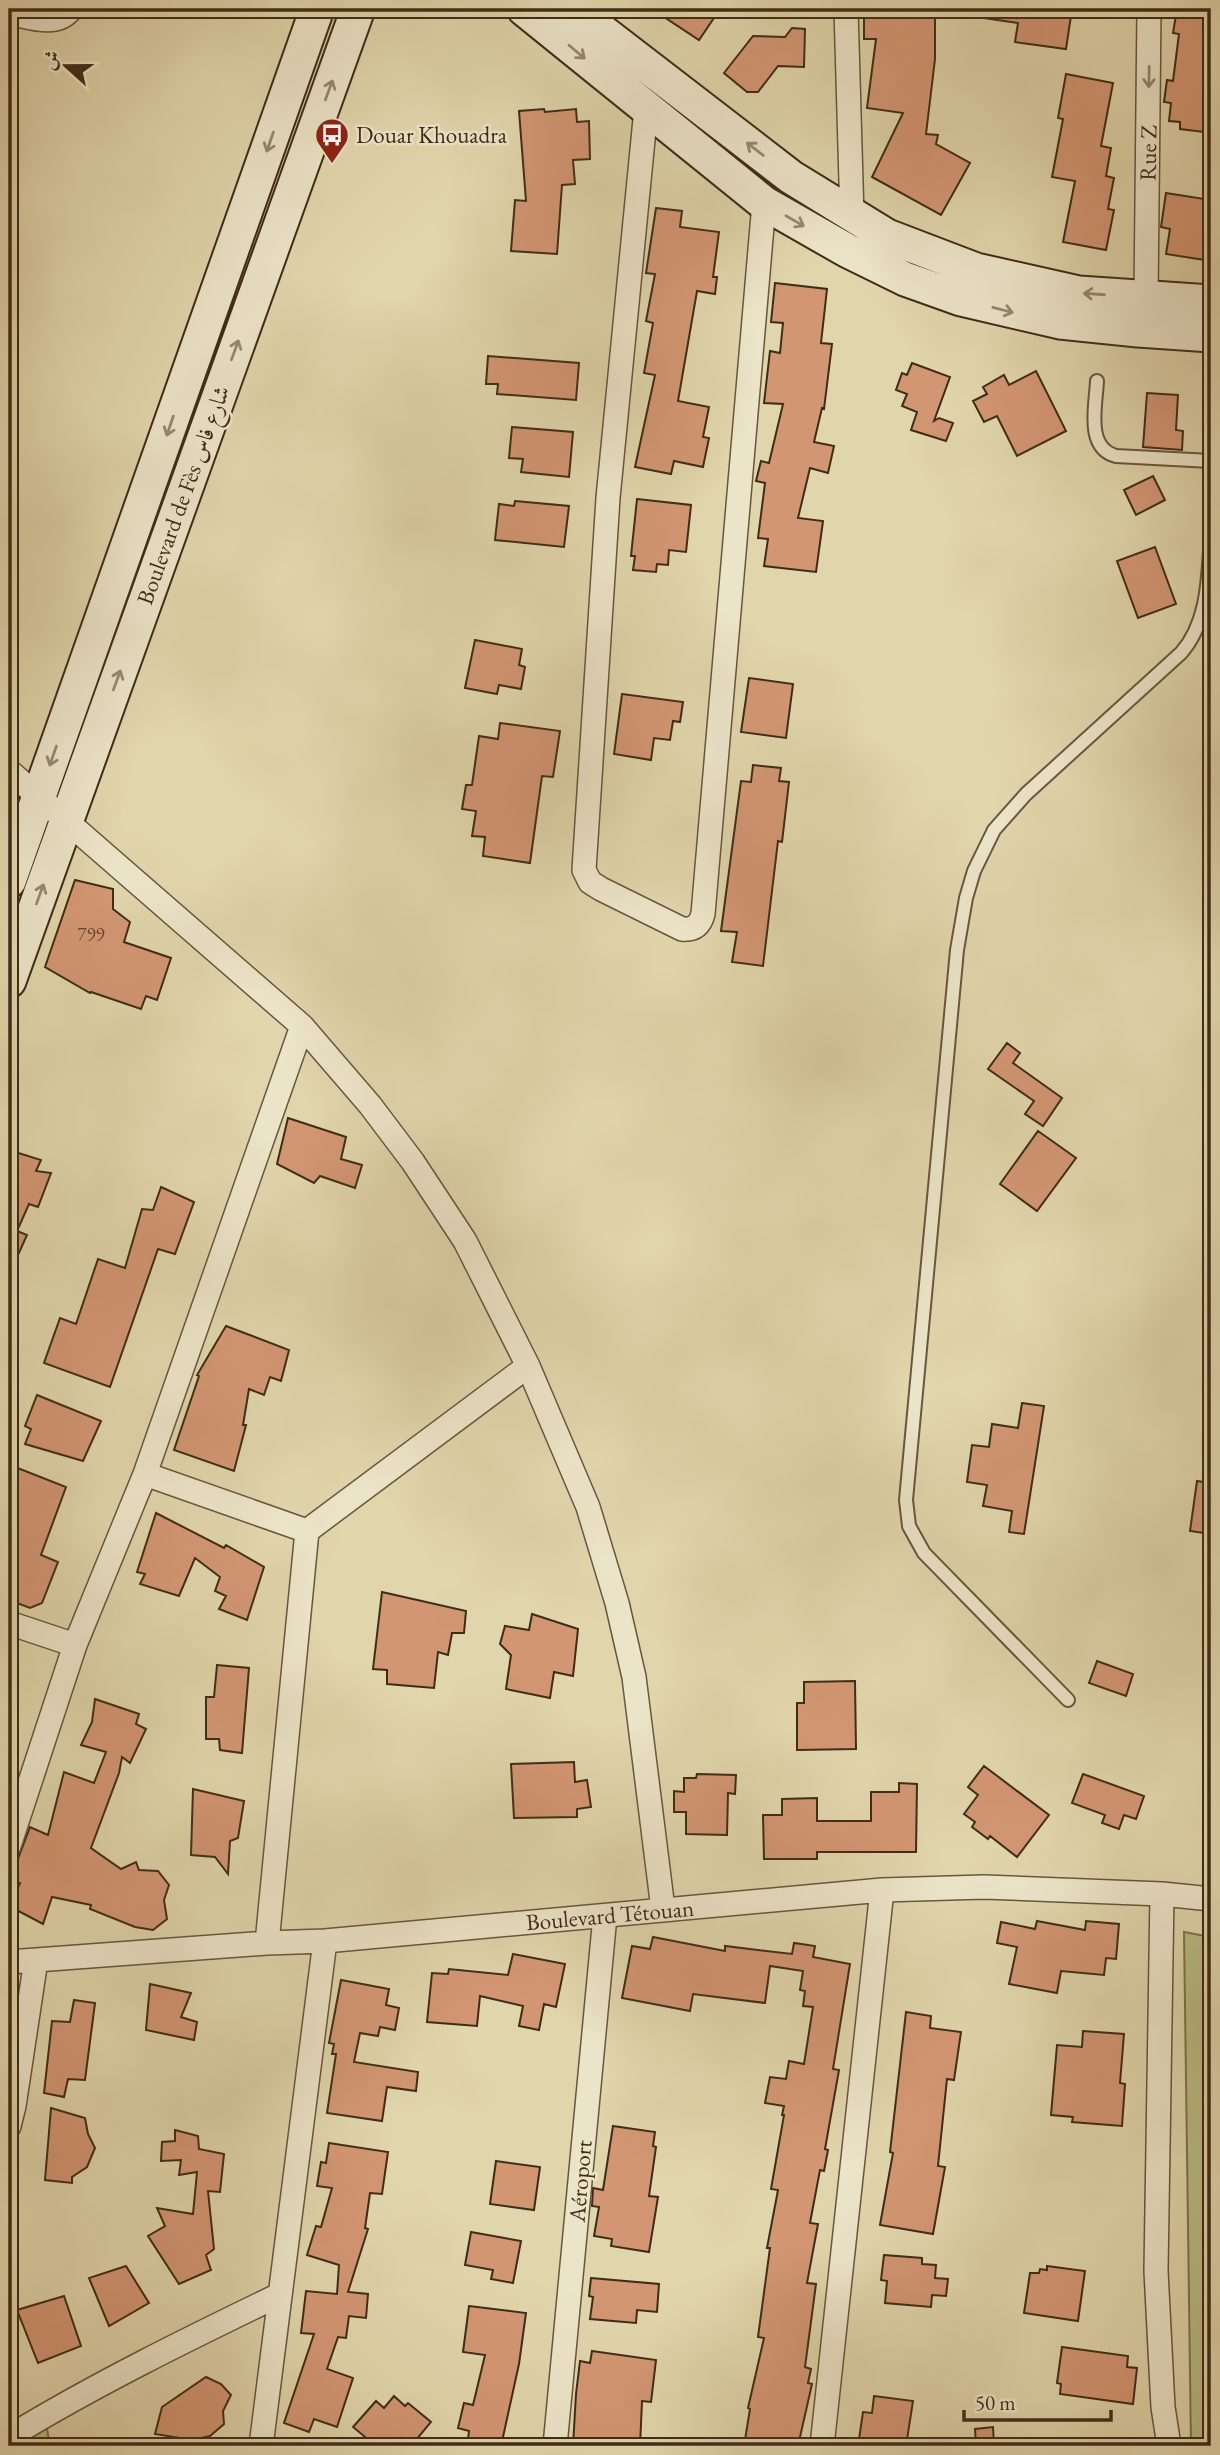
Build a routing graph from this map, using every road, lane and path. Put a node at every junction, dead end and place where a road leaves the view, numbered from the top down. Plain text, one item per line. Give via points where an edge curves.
1 (71, 9) edge
2 (317, 9) edge
3 (358, 9) edge
4 (524, 9) edge
5 (573, 9) edge
6 (846, 9) edge
7 (1149, 9) edge
8 (11, 19) edge
9 (646, 109) junction
10 (764, 203) junction
11 (852, 217) junction
12 (1146, 298) junction
13 (1211, 302) edge
14 (1211, 335) edge
15 (1097, 381) dead end
16 (1211, 461) edge
17 (1211, 536) edge
18 (9, 771) edge
19 (39, 796) junction
20 (67, 819) junction
21 (9, 881) edge
22 (9, 981) edge
23 (302, 1027) junction
24 (528, 1366) junction
25 (145, 1474) junction
26 (307, 1531) junction
27 (9, 1623) edge
28 (75, 1645) junction
29 (1068, 1700) dead end
30 (9, 1846) edge
31 (882, 1891) junction
32 (1162, 1894) junction
33 (1211, 1899) edge
34 (663, 1909) junction
35 (606, 1916) junction
36 (325, 1941) junction
37 (267, 1943) junction
38 (36, 1960) junction
39 (9, 1962) edge
40 (9, 2126) edge
41 (279, 2295) junction
42 (9, 2437) edge
43 (261, 2446) edge
44 (555, 2446) edge
45 (822, 2446) edge
46 (1169, 2446) edge

1 - 8 street via 52,21
2 -> 19 main road, Boulevard de Fès شارع فاس
20 -> 3 main road, Boulevard de Fès شارع فاس
4 -> 9 main road
11 -> 5 main road via 791,177
6 - 11 street
7 -> 12 street, Rue Z
9 - 10 main road
9 - 10 street via 608,498 584,870 590,882 601,889 682,929 697,926 703,914
10 -> 14 main road via 905,279 961,299 1060,322
12 -> 11 main road via 1079,293 976,270 887,236
12 - 13 main road
15 - 16 lane via 1096,439 1103,451 1116,456
17 - 29 lane via 1203,612 1192,640 1026,794 994,830 974,872 957,950 907,1514 914,1539 940,1572
18 - 19 street
19 - 20 street
19 - 21 main road, Boulevard de Fès شارع فاس
22 -> 20 main road, Boulevard de Fès شارع فاس
20 - 23 street
23 - 24 street via 370,1105 465,1241
23 - 25 street
24 - 26 street
24 - 34 street via 588,1507 617,1603 634,1677
25 - 26 street
25 - 28 street
26 - 37 street
27 - 28 street
28 - 30 street
31 - 32 street, Boulevard Tétouan via 984,1887
31 - 34 street, Boulevard Tétouan
31 - 45 street
32 - 33 street, Boulevard Tétouan
32 - 46 street via 1156,2271
34 - 35 street, Boulevard Tétouan
35 - 36 street, Boulevard Tétouan
35 - 44 street, Aéroport
36 - 37 street, Boulevard Tétouan
36 - 41 street
37 - 38 street, Boulevard Tétouan
38 - 39 street, Boulevard Tétouan
38 - 40 street
41 - 42 street via 50,2411
41 - 43 street

